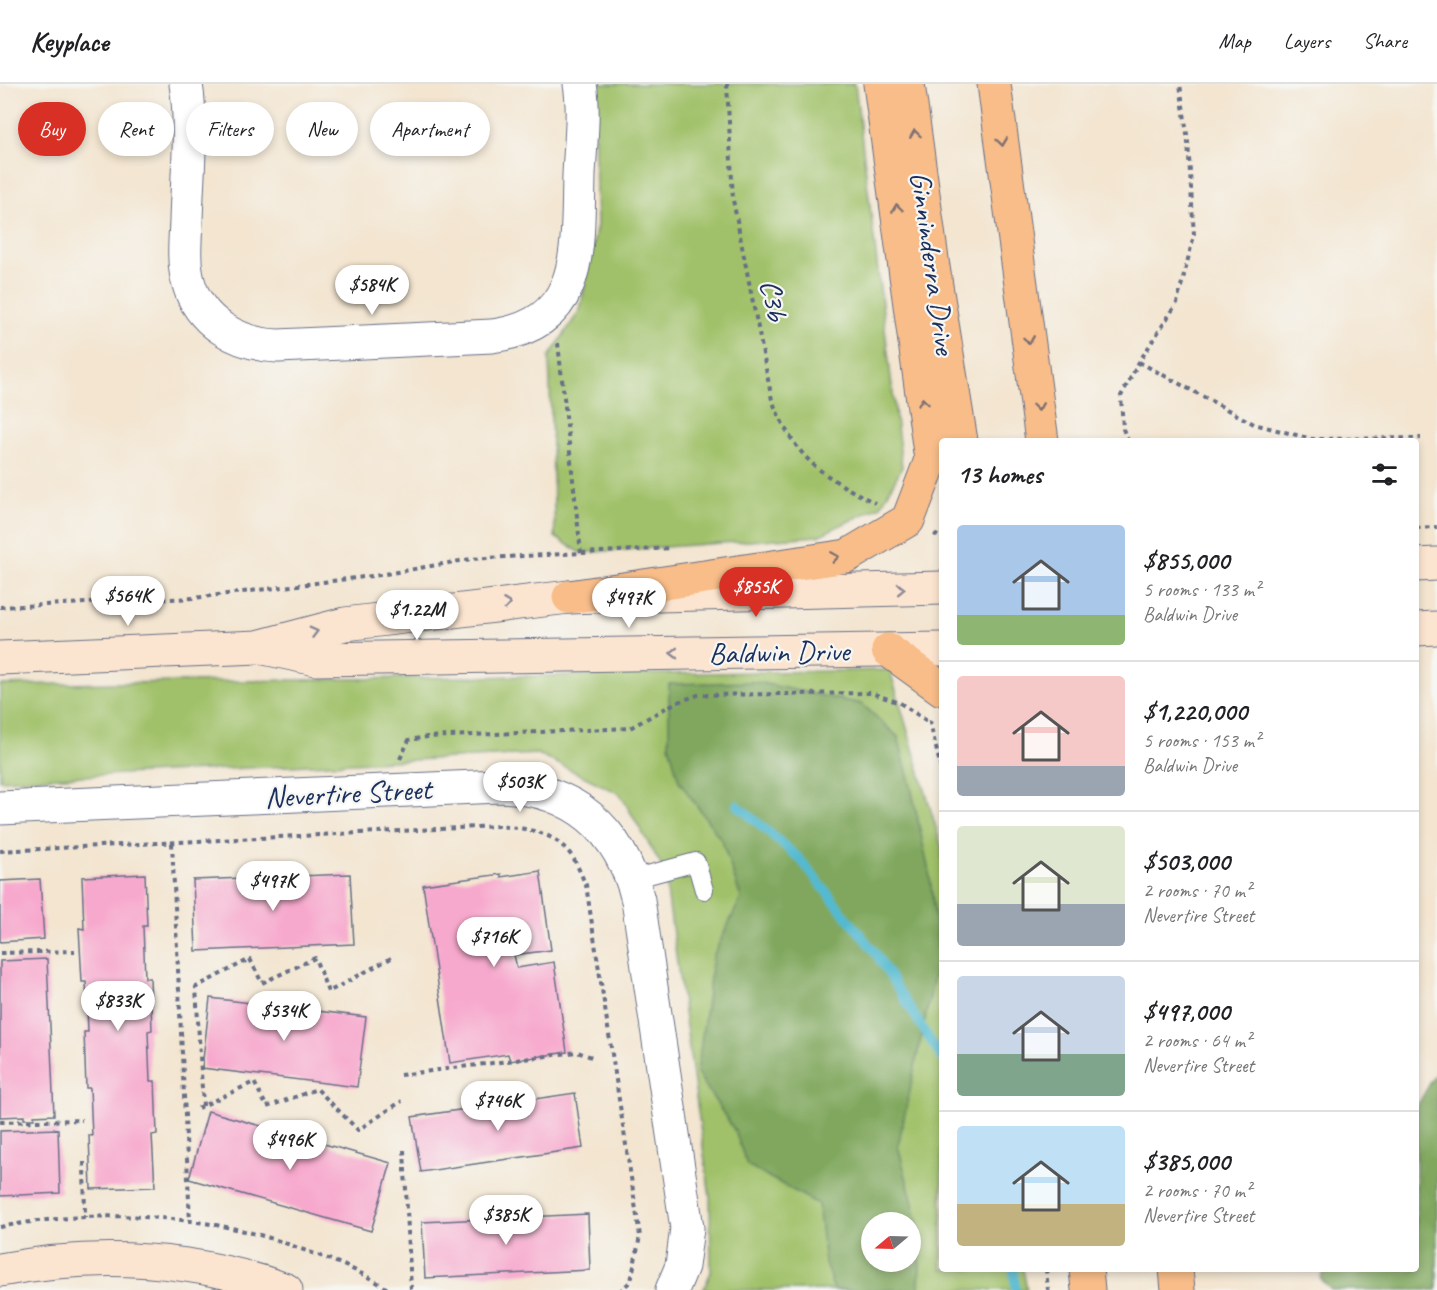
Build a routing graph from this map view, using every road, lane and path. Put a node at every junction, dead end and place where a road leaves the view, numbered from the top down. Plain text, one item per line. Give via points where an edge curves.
1 (186, 84) edge
2 (580, 84) edge
3 (727, 84) edge
4 (880, 84) edge
5 (908, 84) edge
6 (994, 84) edge
7 (1180, 84) edge
8 (554, 307) junction
9 (1139, 362) junction
10 (961, 438) edge
11 (1042, 438) edge
12 (1127, 438) edge
13 (1308, 438) edge
14 (851, 490) dead end
15 (1437, 527) edge
16 (1419, 528) edge
17 (672, 548) dead end
18 (581, 553) junction
19 (1437, 564) edge
20 (1419, 566) edge
21 (939, 588) edge
22 (569, 597) junction
23 (0, 607) edge
24 (1437, 628) edge
25 (1419, 629) edge
26 (258, 647) junction
27 (939, 649) edge
28 (888, 650) junction
29 (0, 658) edge
30 (939, 687) edge
31 (389, 760) dead end
32 (939, 760) edge
33 (0, 808) edge
34 (172, 843) junction
35 (0, 851) edge
36 (633, 879) junction
37 (704, 890) dead end
38 (75, 951) dead end
39 (0, 953) edge
40 (393, 957) dead end
41 (595, 1058) dead end
42 (400, 1075) dead end
43 (402, 1101) dead end
44 (82, 1119) dead end
45 (0, 1122) edge
46 (404, 1150) dead end
47 (84, 1162) dead end
48 (85, 1217) dead end
49 (190, 1222) dead end
50 (0, 1270) edge
51 (1046, 1272) edge
52 (1086, 1272) edge
53 (1176, 1272) edge
54 (286, 1290) edge
55 (411, 1290) edge
56 (621, 1290) edge
57 (672, 1290) edge
58 (1048, 1290) edge
59 (1088, 1290) edge
60 (1178, 1290) edge

1 - 8 street via 188,283 206,315 222,330 249,342 278,346 492,336 534,324
2 - 8 street via 577,250 571,279
3 - 14 path, C3b via 733,200 772,400 795,446 812,465
22 -> 4 main road via 847,555 908,520 931,460
10 -> 5 main road, Ginninderra Drive
6 -> 11 main road
7 - 9 path via 1194,235 1177,303
8 - 18 path
9 - 12 path via 1121,396
9 - 13 path via 1254,424
15 - 16 path
17 - 18 path
18 - 23 path via 471,559 380,575 194,598
19 - 20 main road
22 -> 21 main road, Baldwin Drive
26 -> 22 main road, Baldwin Drive via 345,624
24 - 25 main road
28 -> 26 main road, Baldwin Drive via 316,659
26 - 29 main road, Baldwin Drive
27 - 28 main road, Baldwin Drive
28 - 30 main road
31 - 32 path via 400,759 409,740 427,737 630,728 698,695 871,693 900,703 930,723
33 - 36 street, Nevertire Street via 521,787 563,799 582,810 613,840
34 - 35 path
34 - 49 path
34 - 56 path via 498,826 551,836 571,855 586,885 640,1236 631,1281
36 - 37 lane via 696,862
36 - 57 street, Nevertire Street via 686,1218 686,1247
38 - 39 path
40 - 43 path via 328,992 315,958 262,983 250,959 196,987 201,1107 254,1082 267,1107 317,1089 358,1130
41 - 42 path via 577,1052
44 - 45 path
46 - 55 path
47 - 48 path
50 - 54 main road via 67,1260 150,1260 232,1274
51 - 58 path
52 - 59 main road
53 - 60 main road

